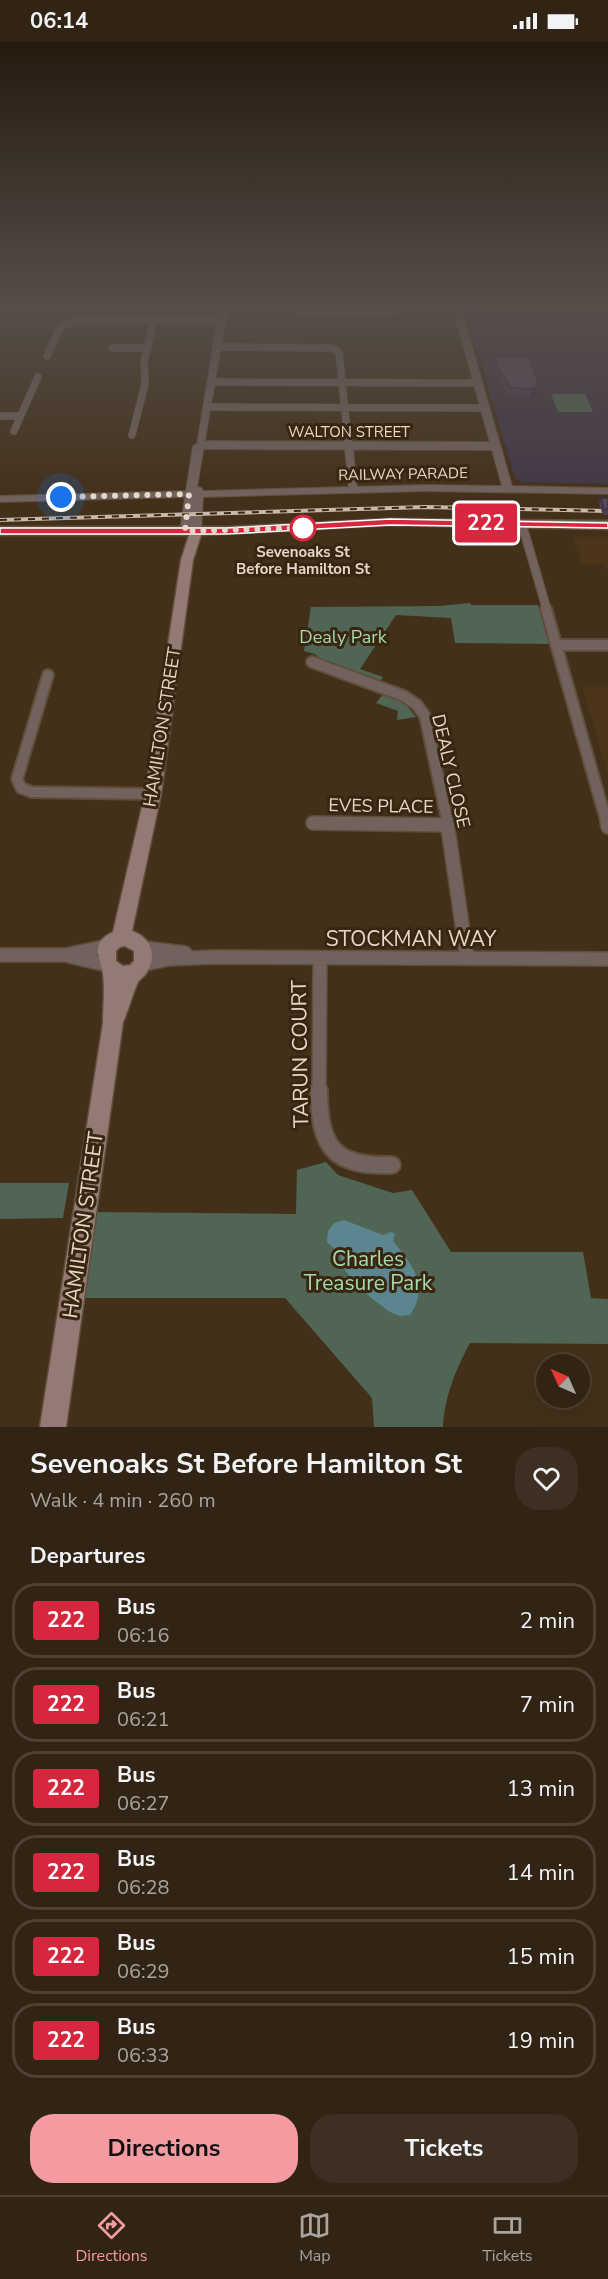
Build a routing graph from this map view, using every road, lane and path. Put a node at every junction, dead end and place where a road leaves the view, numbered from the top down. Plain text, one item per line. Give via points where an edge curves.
1 (144, 370) edge
2 (214, 370) edge
3 (340, 370) edge
4 (474, 370) edge
5 (38, 377) dead end
6 (212, 382) junction
7 (340, 382) junction
8 (478, 383) junction
9 (207, 407) junction
10 (345, 408) junction
11 (484, 408) junction
12 (0, 416) edge
13 (20, 416) junction
14 (14, 430) dead end
15 (132, 435) dead end
16 (201, 445) junction
17 (349, 445) junction
18 (495, 446) junction
19 (507, 488) junction
20 (352, 489) junction
21 (608, 491) edge
22 (193, 494) junction
23 (0, 499) edge
24 (608, 525) edge
25 (522, 527) junction
26 (0, 531) edge
27 (608, 532) edge
28 (190, 534) junction
29 (0, 540) edge
30 (556, 645) junction
31 (608, 645) edge
32 (312, 662) dead end
33 (48, 675) dead end
34 (153, 794) junction
35 (313, 823) dead end
36 (448, 825) junction
37 (608, 827) edge
38 (132, 952) junction
39 (0, 955) edge
40 (66, 955) junction
41 (467, 958) junction
42 (320, 959) junction
43 (608, 959) edge
44 (110, 968) junction
45 (113, 1023) junction
46 (393, 1165) dead end
47 (53, 1427) edge

1 - 15 street via 145,384
2 - 6 street, HAMILTON STREET
3 - 7 street
4 - 8 street
5 - 13 street
6 - 7 street
6 - 9 street, HAMILTON STREET
7 - 8 street
7 - 10 street
8 - 11 street
9 - 10 street
9 - 16 street, HAMILTON STREET
10 - 11 street
10 - 17 street
11 - 18 street
12 - 13 street
13 - 14 street
16 - 17 street, WALTON STREET
16 - 22 street, HAMILTON STREET
17 - 18 street, WALTON STREET
17 - 20 street
18 - 19 street
19 - 20 street, RAILWAY PARADE
19 - 21 street, RAILWAY PARADE
20 - 22 street, RAILWAY PARADE
22 - 23 street, RAILWAY PARADE
22 - 28 street, HAMILTON STREET
24 - 25 main road
25 - 27 main road
25 - 28 main road
25 - 30 street
26 - 28 main road
28 - 29 main road
28 - 34 main road, HAMILTON STREET
30 - 31 street
30 - 37 street
32 - 36 street, DEALY CLOSE via 404,696 417,705 425,717
33 - 34 street via 17,779 21,788 32,792
34 - 38 main road, HAMILTON STREET via 132,894
35 - 36 street, EVES PLACE
36 - 41 street, DEALY CLOSE
38 - 40 street, STOCKMAN WAY
38 - 42 street, STOCKMAN WAY via 168,959
38 - 44 main road via 122,974
38 - 44 main road, HAMILTON STREET via 106,955
38 - 45 main road, HAMILTON STREET via 128,988
39 - 40 street
40 - 44 street
41 - 42 street, STOCKMAN WAY
41 - 43 street, STOCKMAN WAY
42 - 46 street, TARUN COURT via 319,1114 323,1137 333,1153 348,1164
44 - 45 main road, HAMILTON STREET
45 - 47 main road, HAMILTON STREET

